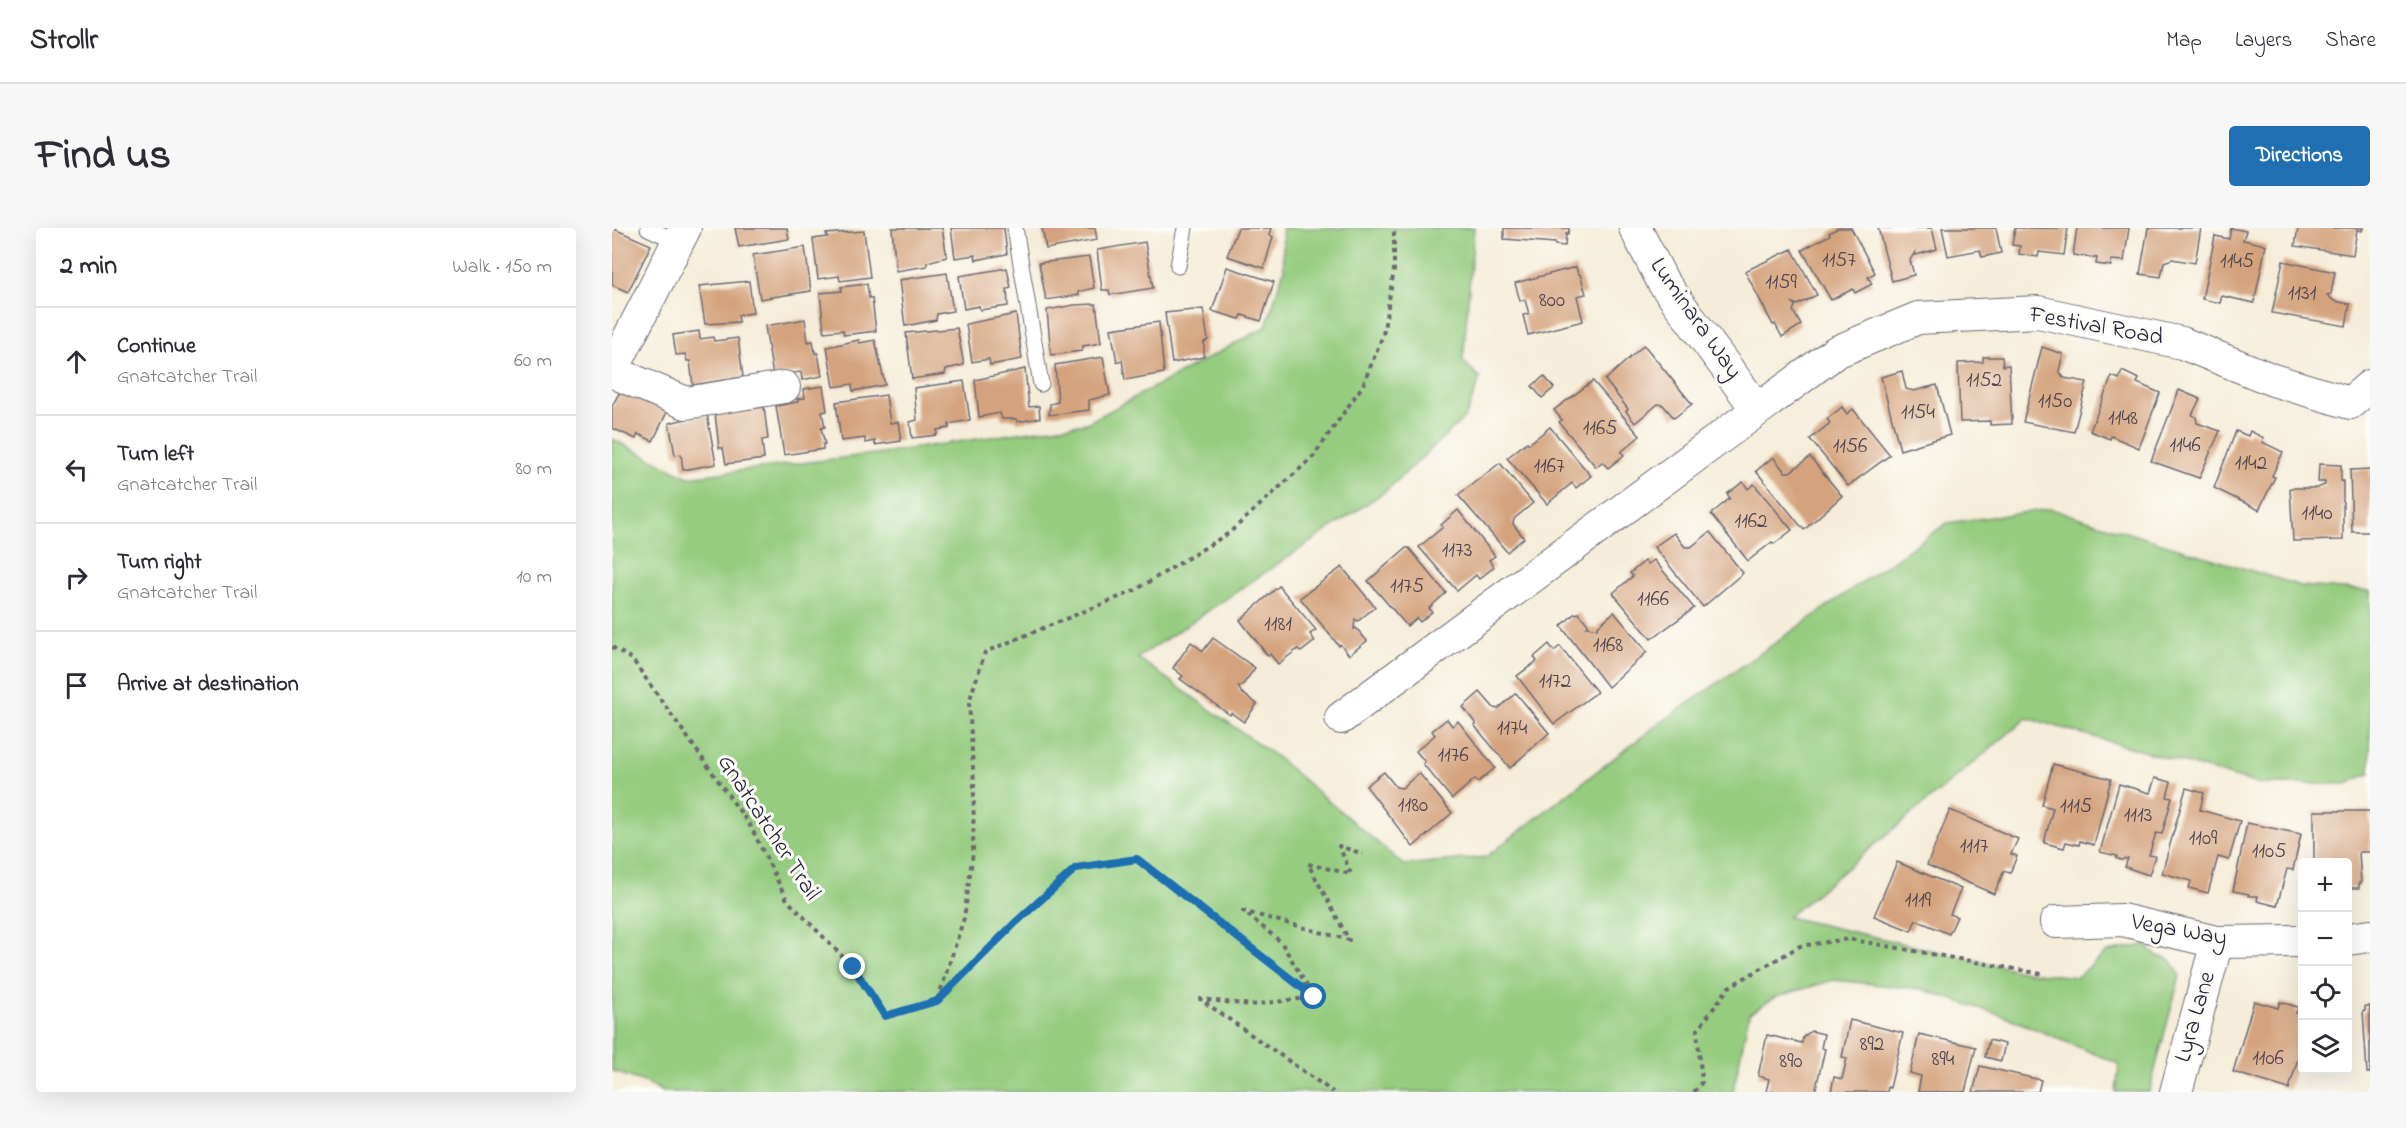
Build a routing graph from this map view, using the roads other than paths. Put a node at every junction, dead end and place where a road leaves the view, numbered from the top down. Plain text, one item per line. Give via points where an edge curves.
1 (648, 228) edge
2 (1015, 228) edge
3 (1185, 228) edge
4 (1635, 228) edge
5 (682, 235) edge
6 (1178, 266) dead end
7 (614, 364) edge
8 (1041, 384) dead end
9 (2370, 386) edge
10 (784, 387) dead end
11 (1757, 409) junction
12 (1341, 718) dead end
13 (2056, 922) dead end
14 (2370, 936) edge
15 (2352, 938) edge
16 (2298, 941) edge
17 (2217, 942) junction
18 (2175, 1092) edge

1 - 5 lane
2 - 8 lane
3 - 6 lane
4 - 11 street, Luminara Way via 1663,282
5 - 7 street
7 - 10 street via 620,375 686,403
9 - 11 street, Festival Road via 2350,403 2273,380 2182,343 2038,312 1918,318 1836,352
11 - 12 street
13 - 17 street, Vega Way via 2122,921
14 - 15 street
16 - 17 street, Vega Way
17 - 18 street, Lyra Lane

